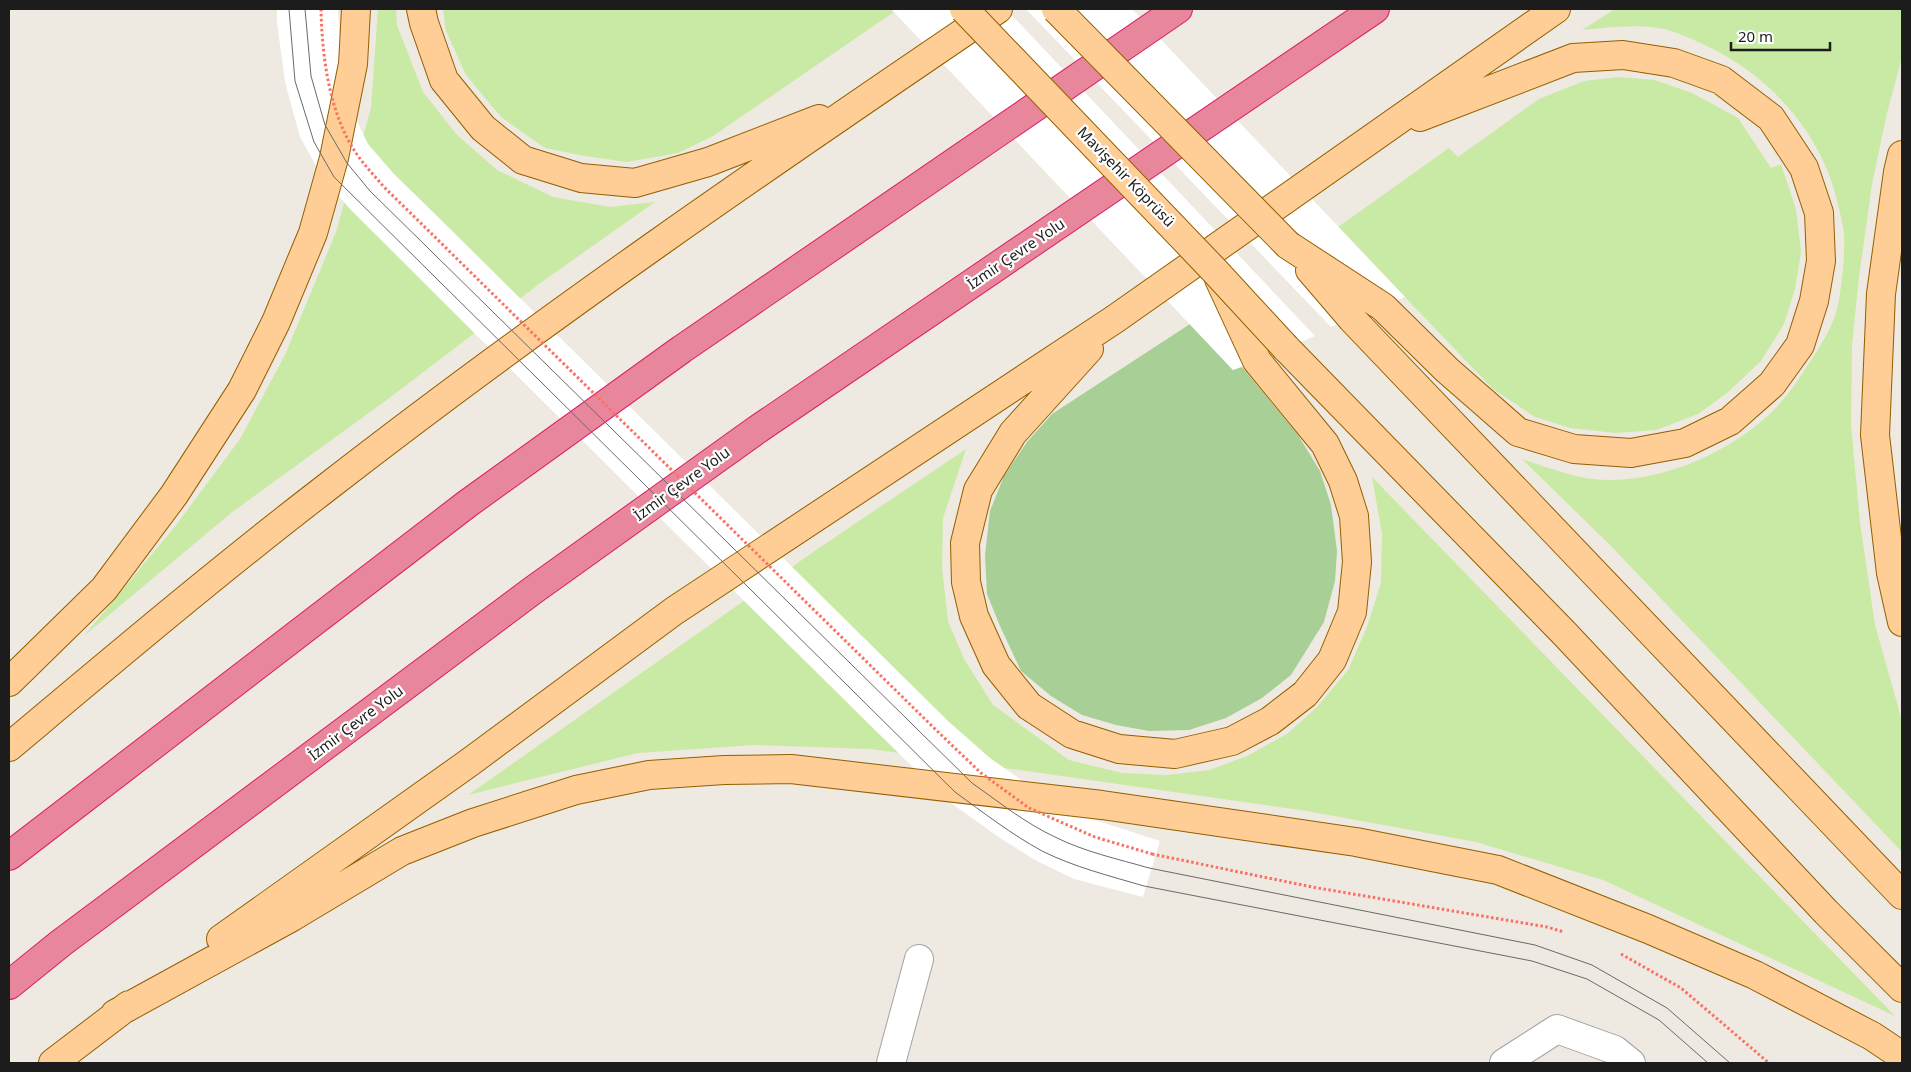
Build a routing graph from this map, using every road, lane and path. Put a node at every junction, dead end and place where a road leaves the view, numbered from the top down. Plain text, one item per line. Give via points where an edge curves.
1 (321, 9) edge
2 (356, 9) edge
3 (422, 9) edge
4 (964, 9) edge
5 (998, 9) edge
6 (1056, 9) edge
7 (1178, 9) edge
8 (1375, 9) edge
9 (1556, 9) edge
10 (862, 102) junction
11 (1378, 133) junction
12 (1902, 155) edge
13 (1288, 245) junction
14 (1214, 270) junction
15 (1115, 320) junction
16 (1902, 622) edge
17 (9, 682) edge
18 (9, 747) edge
19 (9, 856) edge
20 (1902, 895) edge
21 (1565, 932) dead end
22 (1617, 951) dead end
23 (918, 959) dead end
24 (9, 985) edge
25 (1902, 988) edge
26 (116, 1014) junction
27 (1902, 1056) edge
28 (53, 1063) edge
29 (891, 1063) edge
30 (1504, 1063) edge
31 (1631, 1063) edge
32 (1768, 1063) edge

1 - 21 path, bridge via 326,74 339,118 355,153 383,186 981,773 1029,808 1096,836 1152,854 1312,887
2 - 17 main road via 353,64 334,158 313,234 276,322 242,390 174,495 104,589
3 - 10 main road via 444,80 482,128 523,160 581,178 635,183 708,162
4 - 14 main road, Mavişehir Köprüsü, bridge
5 - 10 main road
6 - 13 main road, bridge
7 - 19 highway via 682,349 466,504
8 - 24 highway, İzmir Çevre Yolu via 734,447 516,603
9 - 11 main road
10 - 18 main road via 497,359 326,488
11 - 13 main road via 1573,58 1623,55 1674,63 1721,80 1772,118 1804,168 1819,213 1821,261 1814,301 1800,345 1772,384 1730,422 1685,443 1631,453 1574,449 1518,432 1447,370 1383,307
11 - 15 main road
12 - 16 main road via 1881,294 1875,434 1891,573
13 - 20 main road via 1352,318
14 - 15 main road, bridge via 1257,360 1325,444 1343,481 1354,516 1357,562 1352,612 1332,660 1305,694 1270,721 1232,741 1175,754 1119,749 1072,734 1029,706 996,665 974,616 966,582 965,543 978,490 1014,433
14 - 25 main road, Mavişehir Köprüsü, bridge
15 - 26 main road via 674,611 470,762
22 - 32 path via 1681,988
23 - 29 lane
26 - 27 main road via 292,917 402,851 473,823 576,790 649,775 791,769 1111,806 1356,842 1498,870 1755,975 1872,1036
26 - 28 main road
30 - 31 lane via 1557,1029 1615,1050

